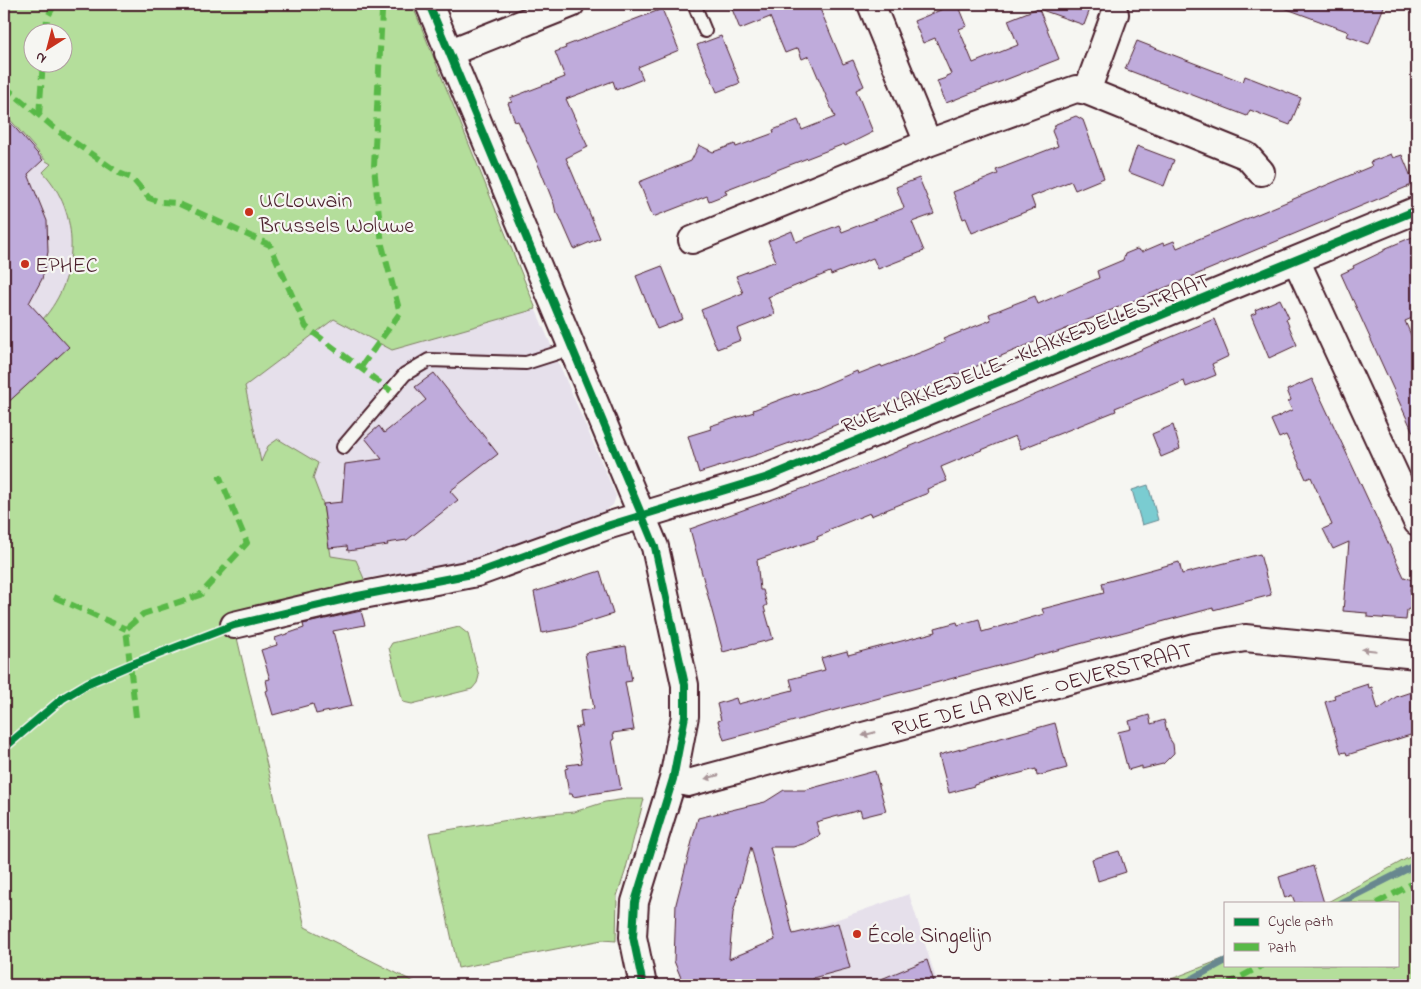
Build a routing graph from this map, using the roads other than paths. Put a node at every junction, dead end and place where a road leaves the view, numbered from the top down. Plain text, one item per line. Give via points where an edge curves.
1 (429, 4) edge
2 (571, 4) edge
3 (694, 4) edge
4 (871, 4) edge
5 (1115, 14) dead end
6 (705, 31) dead end
7 (448, 53) junction
8 (1087, 91) junction
9 (928, 143) junction
10 (1261, 172) dead end
11 (1417, 210) edge
12 (692, 240) dead end
13 (1296, 260) junction
14 (573, 348) junction
15 (343, 447) dead end
16 (643, 516) junction
17 (1417, 522) edge
18 (234, 625) dead end
19 (1417, 655) edge
20 (674, 779) junction
21 (643, 985) edge

1 - 7 street
2 - 7 street
3 - 6 lane
4 - 9 street
5 - 8 street
7 - 14 street
8 - 9 street via 1076,89
8 - 10 street via 1247,156
9 - 12 street
11 - 13 street, RUE KLAKKEDELLE - KLAKKEDELLESTRAAT
13 - 16 street, RUE KLAKKEDELLE - KLAKKEDELLESTRAAT via 768,476
13 - 17 street
14 - 15 lane via 526,363 429,360 405,374
14 - 16 street
16 - 18 street, RUE KLAKKEDELLE - KLAKKEDELLESTRAAT via 477,573
16 - 20 street via 655,547 685,685 685,716
19 -> 20 street, RUE DE LA RIVE - OEVERSTRAAT via 1245,638 1185,649 688,783
20 - 21 street via 635,902 633,937

